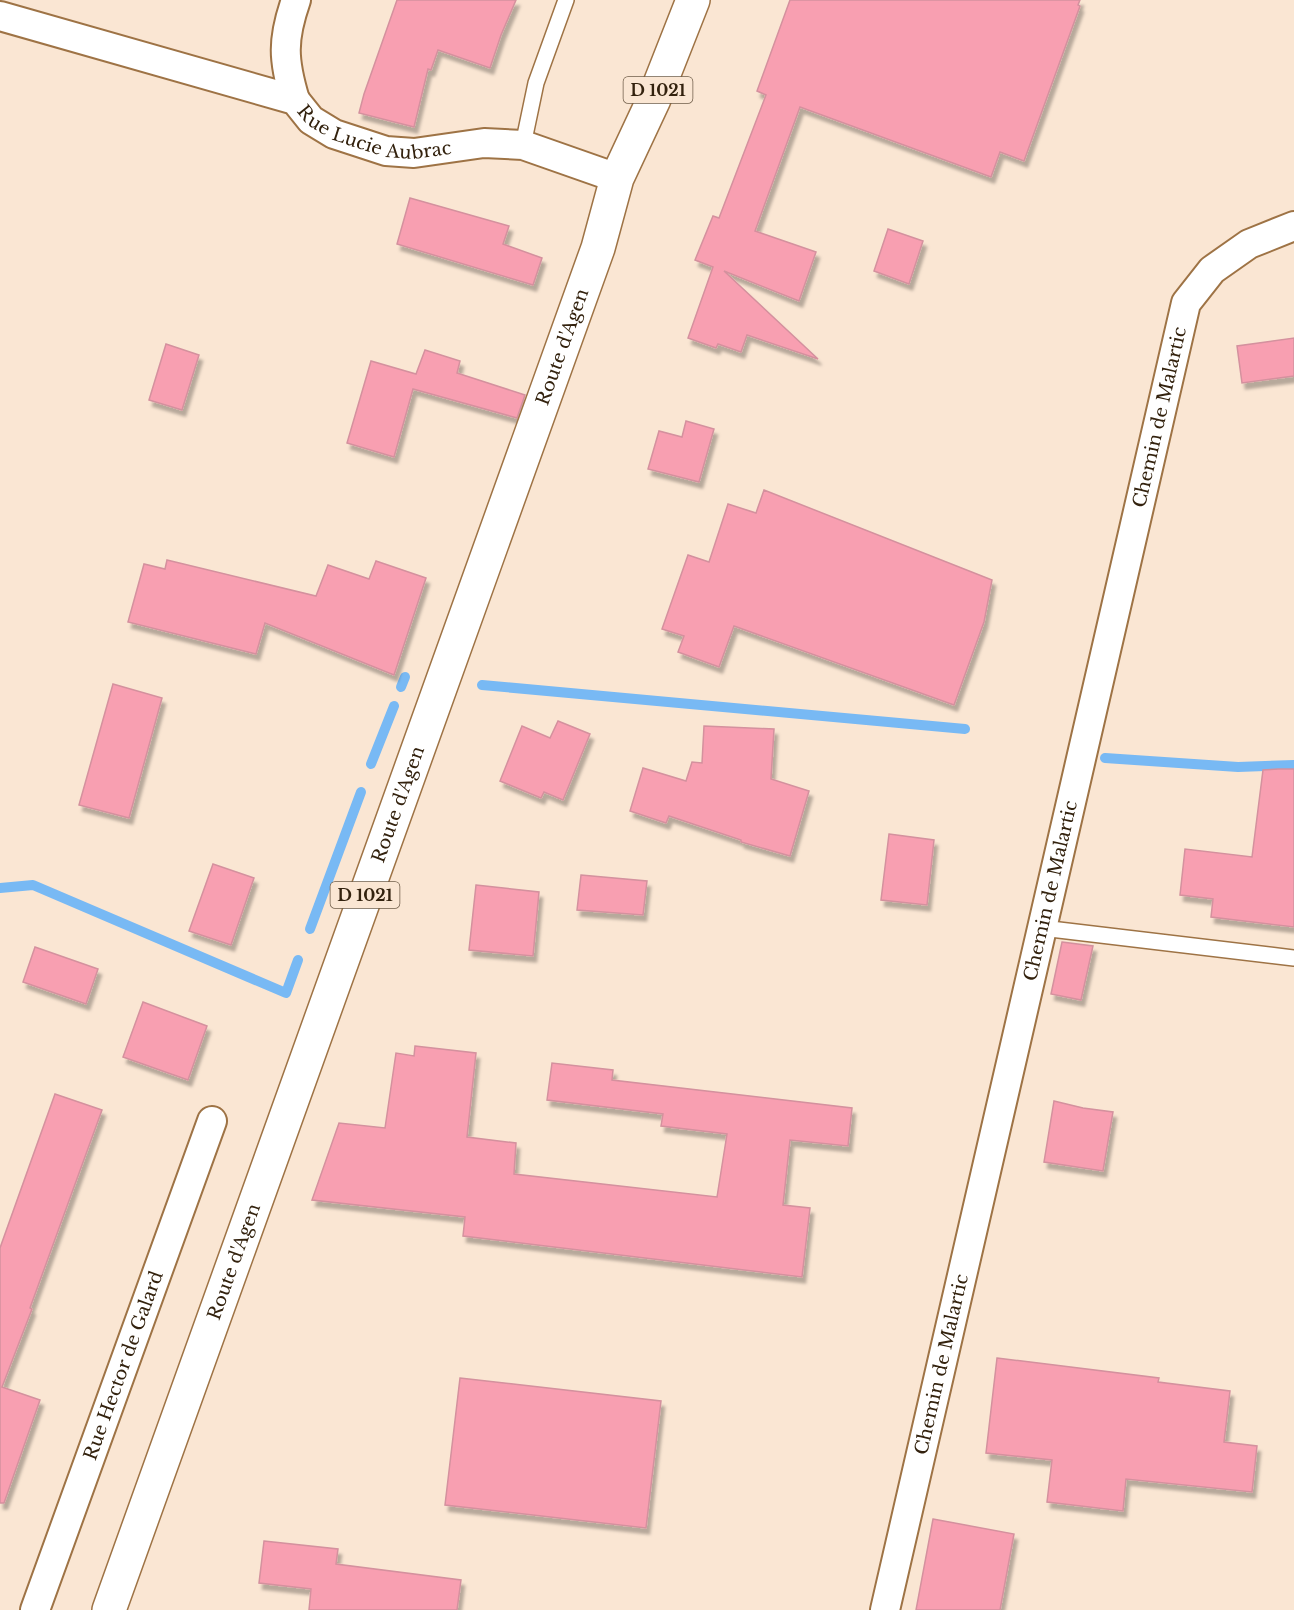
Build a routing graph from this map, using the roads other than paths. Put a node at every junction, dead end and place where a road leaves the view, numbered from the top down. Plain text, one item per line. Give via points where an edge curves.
1 (296, 0) edge
2 (566, 0) edge
3 (693, 0) edge
4 (0, 16) edge
5 (296, 100) junction
6 (523, 145) junction
7 (617, 178) junction
8 (1294, 226) edge
9 (1042, 928) junction
10 (1294, 958) edge
11 (212, 1121) dead end
12 (35, 1610) edge
13 (109, 1610) edge
14 (885, 1610) edge

1 - 5 street via 284,49
2 - 6 lane via 536,82
3 - 7 main road, Route d'Agen / D 1021 via 654,99
4 - 5 street, Rue Lucie Aubrac
5 - 6 street, Rue Lucie Aubrac via 311,120 334,134 386,151 414,153 484,143
6 - 7 street, Rue Lucie Aubrac
7 - 13 main road, Route d'Agen / D 1021 via 594,259
8 - 9 street, Chemin de Malartic via 1249,244 1212,270 1186,303
9 - 10 lane
9 - 14 street, Chemin de Malartic
11 - 12 street, Rue Hector de Galard

